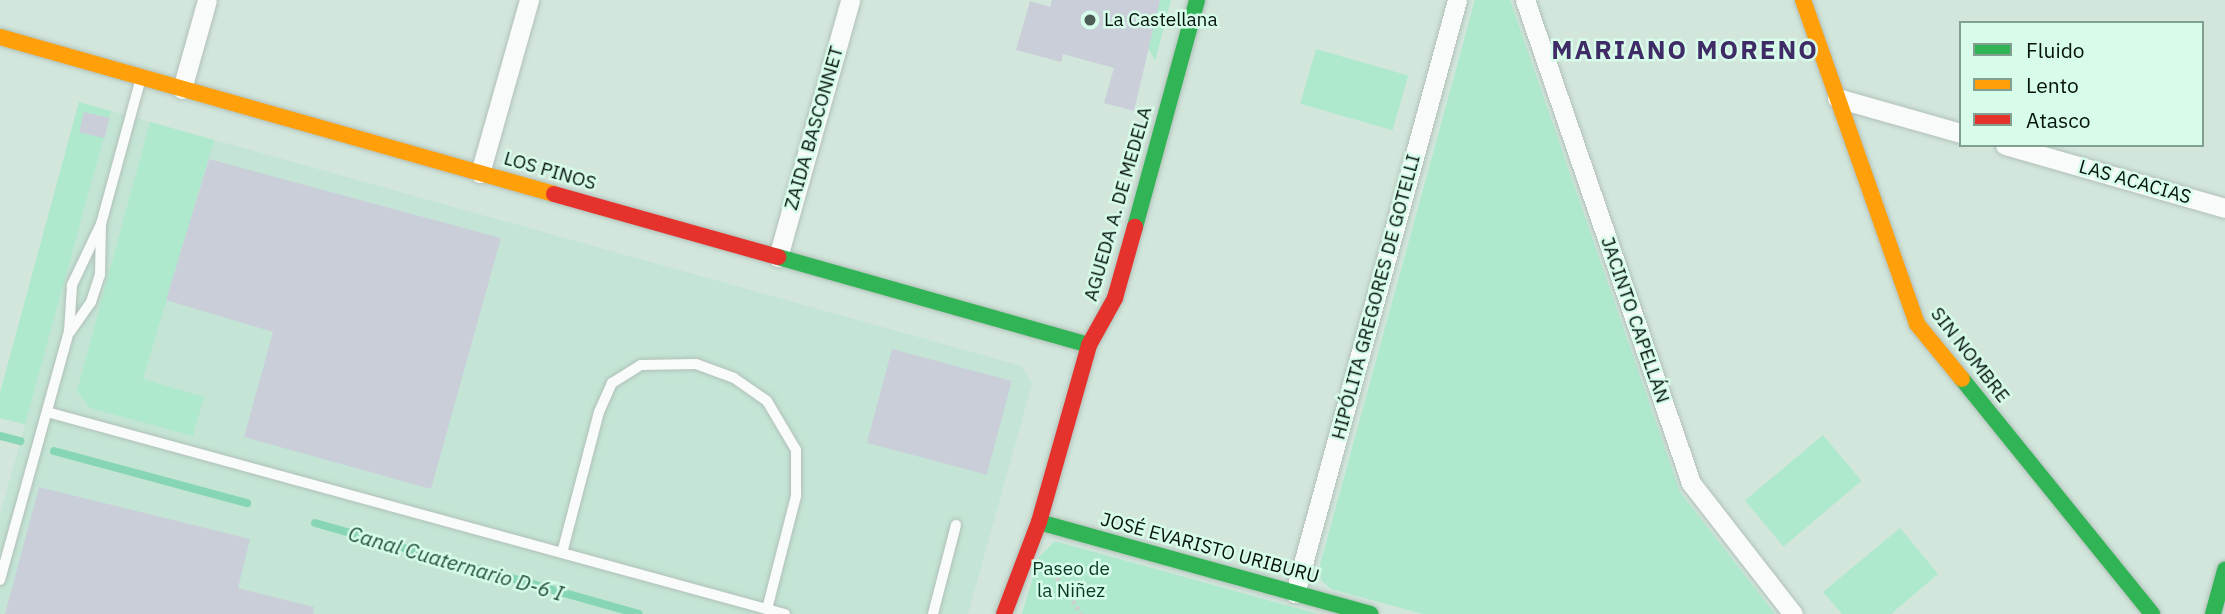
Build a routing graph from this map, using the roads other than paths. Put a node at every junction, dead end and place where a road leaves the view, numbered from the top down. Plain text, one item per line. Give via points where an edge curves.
1 (207, 0) edge
2 (529, 0) edge
3 (850, 0) edge
4 (1197, 0) edge
5 (1457, 0) edge
6 (1525, 0) edge
7 (1803, 0) edge
8 (0, 37) edge
9 (141, 77) junction
10 (182, 89) junction
11 (1836, 98) junction
12 (1959, 132) edge
13 (2012, 147) edge
14 (480, 173) junction
15 (2225, 208) edge
16 (101, 224) junction
17 (778, 257) junction
18 (69, 332) junction
19 (1089, 345) junction
20 (47, 412) junction
21 (1039, 523) junction
22 (956, 525) dead end
23 (562, 553) junction
24 (2225, 570) edge
25 (0, 580) edge
26 (1295, 593) junction
27 (767, 609) junction
28 (785, 614) edge
29 (933, 614) edge
30 (1004, 614) edge
31 (1370, 614) edge
32 (1793, 614) edge
33 (2152, 614) edge
34 (2213, 614) edge

1 - 10 street
2 - 14 street
3 - 17 street, ZAIDA BASCONNET
4 - 19 street, AGUEDA A. DE MEDELA via 1115,298
5 - 26 street, HIPÓLITA GREGORES DE GOTELLI
6 - 32 street, JACINTO CAPELLÁN via 1691,483
7 - 11 street, SIN NOMBRE
8 - 9 street, LOS PINOS
9 - 10 street, LOS PINOS
9 - 16 lane
10 - 14 street, LOS PINOS
11 - 12 street
11 - 33 street, SIN NOMBRE via 1917,324
13 - 15 street, LAS ACACIAS
14 - 17 street, LOS PINOS
16 - 18 lane via 72,285
16 - 18 lane via 102,264 96,292
17 - 19 street, LOS PINOS
18 - 20 lane
19 - 21 street, AGUEDA A. DE MEDELA
20 - 23 lane
20 - 25 lane
21 - 26 street, JOSÉ EVARISTO URIBURU
21 - 30 street, AGUEDA A. DE MEDELA
22 - 29 lane
23 - 27 lane
23 - 27 lane via 599,412 612,383 641,365 696,364 734,378 759,395 779,416 796,450 796,496
24 - 34 street
26 - 31 street, JOSÉ EVARISTO URIBURU
27 - 28 lane

